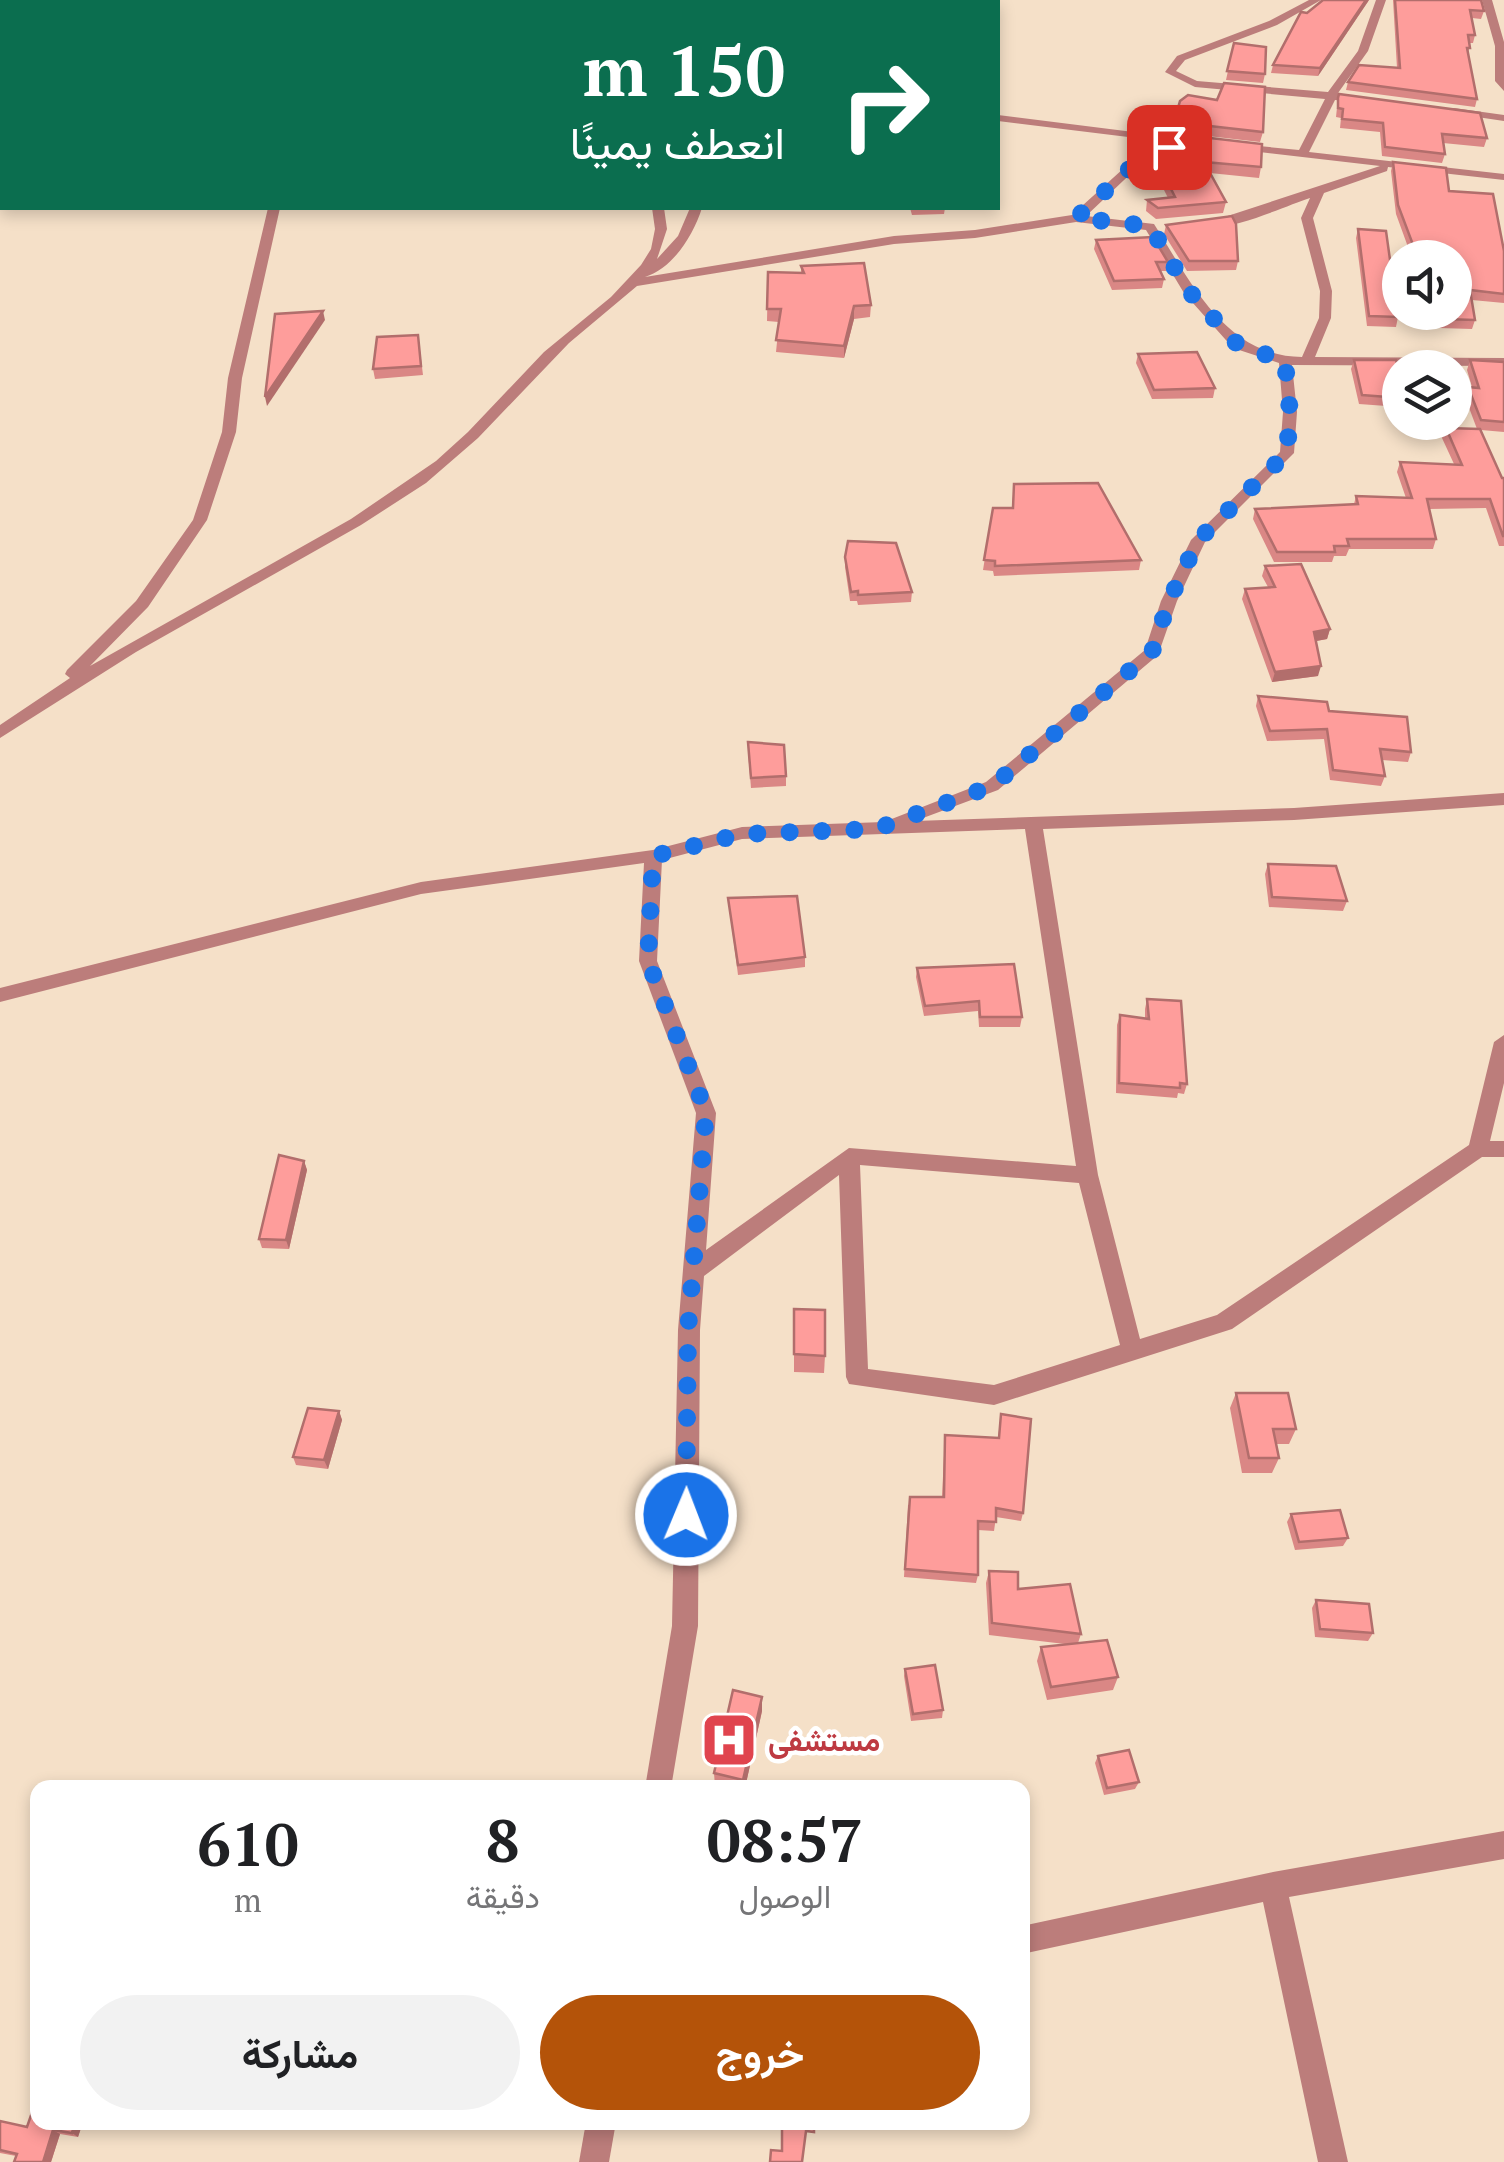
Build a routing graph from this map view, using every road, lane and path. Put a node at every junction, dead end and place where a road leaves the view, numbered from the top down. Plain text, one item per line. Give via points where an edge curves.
1 (1316, 0) edge
2 (1381, 0) edge
3 (1486, 0) edge
4 (1504, 88) edge
5 (1331, 96) junction
6 (1371, 100) edge
7 (1444, 110) edge
8 (1000, 118) edge
9 (1504, 118) edge
10 (1070, 127) junction
11 (1000, 128) edge
12 (1200, 142) junction
13 (1302, 155) junction
14 (1396, 166) junction
15 (1504, 177) edge
16 (1320, 188) junction
17 (274, 210) edge
18 (659, 210) edge
19 (695, 210) edge
20 (1076, 218) junction
21 (1150, 226) junction
22 (1167, 228) edge
23 (1185, 229) edge
24 (633, 283) junction
25 (1285, 361) junction
26 (1306, 361) junction
27 (1504, 362) edge
28 (52, 695) junction
29 (0, 733) edge
30 (1504, 800) edge
31 (1033, 823) junction
32 (876, 829) junction
33 (653, 856) junction
34 (0, 995) edge
35 (1504, 1042) edge
36 (1478, 1149) junction
37 (1504, 1149) edge
38 (849, 1156) junction
39 (1088, 1175) junction
40 (693, 1272) junction
41 (1132, 1350) junction
42 (659, 1780) edge
43 (1504, 1845) edge
44 (1273, 1886) junction
45 (1030, 1938) edge
46 (600, 2130) edge
47 (594, 2162) edge
48 (1333, 2162) edge

1 - 5 street via 1182,58 1170,72 1195,84
2 - 5 street via 1363,51
3 - 4 street
5 - 6 street
5 - 13 street
7 - 9 street
8 - 10 street
10 - 11 street
10 - 12 street
12 - 13 street
12 - 20 street via 1138,161
13 - 14 street
14 - 15 street
14 - 16 street
16 - 23 street via 1228,222
16 - 26 street via 1307,218 1326,291 1325,318
17 - 28 street via 229,432 200,520 142,604
18 - 24 street via 664,227
19 - 24 street via 664,262
20 - 21 street
20 - 24 street
21 - 22 street
21 - 25 street via 1188,290 1238,345
24 - 28 street via 564,341 441,464 355,523
25 - 26 street
25 - 32 street via 1287,453 1198,540 1152,652 992,786
26 - 27 street
28 - 29 street
30 - 31 street
31 - 32 street
31 - 39 street
32 - 33 street via 742,834
33 - 34 street via 421,888
33 - 40 street via 648,961 706,1112
35 - 36 street
36 - 37 street
36 - 41 street via 1224,1322
38 - 39 street
38 - 40 street
38 - 41 street via 858,1377 994,1395
39 - 41 street
40 - 42 street via 684,1626
43 - 44 street
44 - 45 street
44 - 48 street
46 - 47 street

